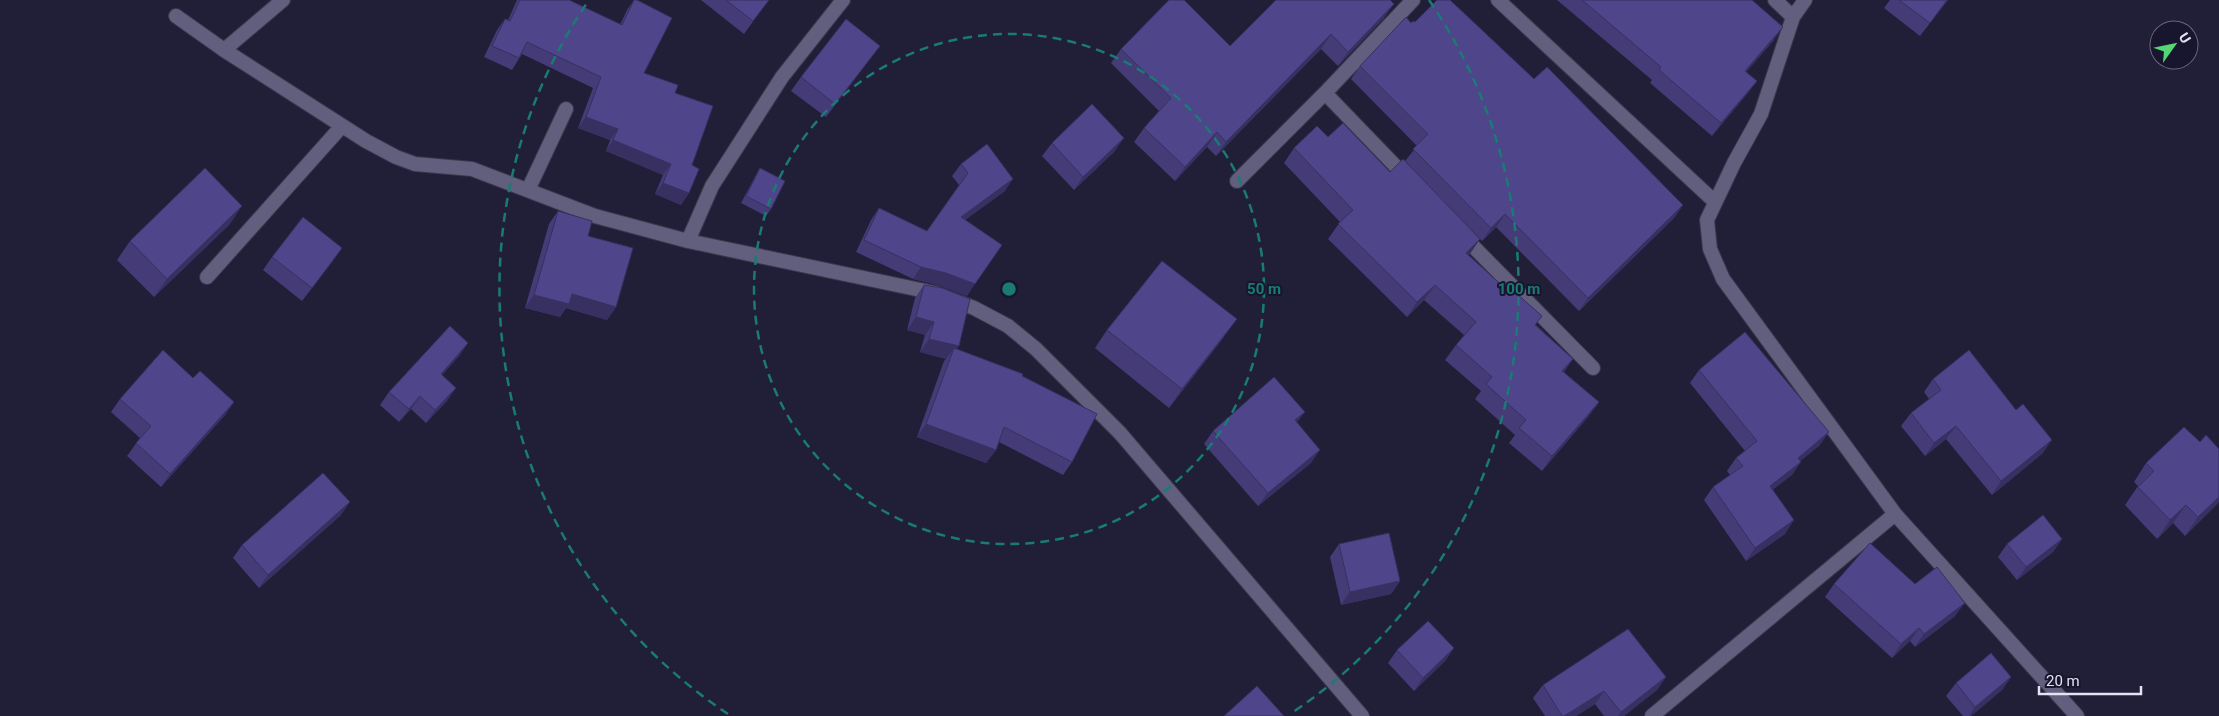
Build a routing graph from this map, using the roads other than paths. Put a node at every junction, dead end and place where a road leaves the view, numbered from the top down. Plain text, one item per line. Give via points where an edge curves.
1 (283, 0) edge
2 (843, 0) edge
3 (1413, 0) edge
4 (1498, 0) edge
5 (1775, 0) edge
6 (1805, 0) edge
7 (176, 16) dead end
8 (1793, 17) junction
9 (224, 50) junction
10 (1325, 93) junction
11 (566, 110) dead end
12 (342, 126) junction
13 (1237, 181) dead end
14 (528, 190) junction
15 (1420, 191) edge
16 (1714, 202) junction
17 (1454, 226) edge
18 (688, 241) junction
19 (207, 277) dead end
20 (1592, 368) dead end
21 (1895, 514) junction
22 (1362, 716) edge
23 (1652, 716) edge
24 (2077, 716) edge

1 - 9 street
2 - 18 street via 782,77 712,186
3 - 10 street
4 - 16 street
5 - 8 street
6 - 8 street
7 - 9 street
8 - 16 street via 1761,114
9 - 12 street
10 - 13 street
10 - 15 street
11 - 14 street
12 - 14 street via 415,164 472,169
12 - 19 street
14 - 18 street via 596,216
16 - 21 street via 1708,220 1710,249 1723,278
17 - 20 street
18 - 22 street via 935,293 1008,326 1036,349 1120,433
21 - 23 street
21 - 24 street

